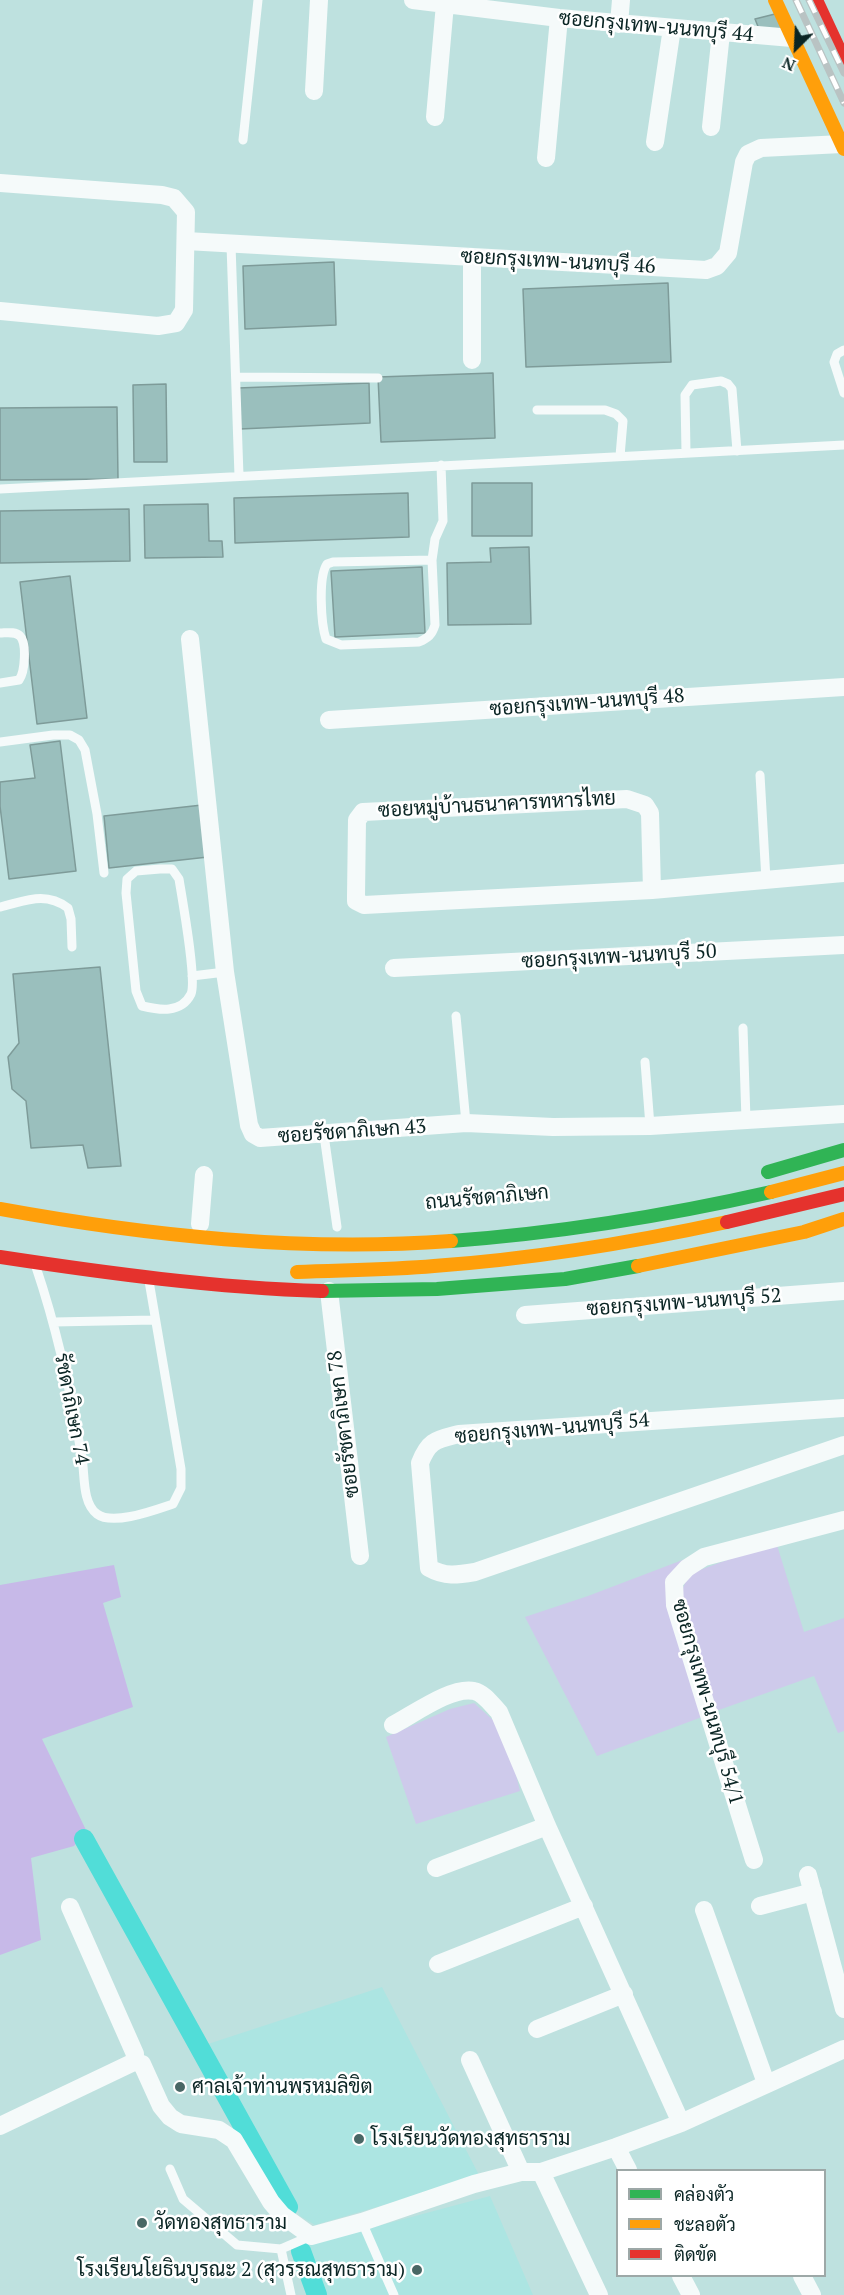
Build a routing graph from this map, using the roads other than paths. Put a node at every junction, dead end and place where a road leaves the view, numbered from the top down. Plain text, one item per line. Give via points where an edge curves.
1 (258, 0) edge
2 (319, 0) edge
3 (414, 0) edge
4 (621, 0) edge
5 (775, 0) edge
6 (816, 0) edge
7 (445, 4) junction
8 (559, 18) junction
9 (619, 24) junction
10 (672, 28) junction
11 (722, 33) junction
12 (792, 38) junction
13 (842, 51) edge
14 (314, 91) dead end
15 (435, 117) dead end
16 (711, 127) dead end
17 (243, 140) dead end
18 (655, 142) dead end
19 (843, 147) edge
20 (546, 158) dead end
21 (0, 183) edge
22 (186, 241) junction
23 (231, 245) junction
24 (472, 257) junction
25 (0, 311) edge
26 (844, 350) edge
27 (472, 360) dead end
28 (236, 377) junction
29 (378, 378) dead end
30 (844, 393) edge
31 (537, 410) dead end
32 (844, 445) edge
33 (737, 451) junction
34 (686, 453) junction
35 (620, 456) junction
36 (441, 465) junction
37 (239, 476) junction
38 (0, 489) edge
39 (432, 560) junction
40 (0, 633) edge
41 (190, 639) dead end
42 (0, 683) edge
43 (844, 687) edge
44 (329, 720) dead end
45 (0, 742) edge
46 (760, 775) dead end
47 (104, 873) dead end
48 (844, 873) edge
49 (765, 880) junction
50 (652, 890) junction
51 (0, 907) edge
52 (844, 945) edge
53 (72, 947) dead end
54 (394, 968) dead end
55 (225, 972) junction
56 (192, 976) junction
57 (456, 1016) dead end
58 (744, 1028) dead end
59 (645, 1062) dead end
60 (844, 1114) edge
61 (746, 1120) junction
62 (466, 1124) junction
63 (650, 1126) junction
64 (324, 1135) junction
65 (844, 1150) edge
66 (844, 1173) edge
67 (204, 1175) dead end
68 (755, 1175) dead end
69 (844, 1194) edge
70 (0, 1209) edge
71 (844, 1219) edge
72 (205, 1224) joint
73 (337, 1226) dead end
74 (128, 1227) junction
75 (0, 1257) edge
76 (34, 1262) junction
77 (148, 1276) junction
78 (217, 1281) junction
79 (329, 1291) junction
80 (844, 1291) edge
81 (525, 1315) dead end
82 (154, 1320) junction
83 (54, 1322) junction
84 (844, 1408) edge
85 (844, 1445) edge
86 (844, 1520) edge
87 (360, 1556) dead end
88 (393, 1725) dead end
89 (547, 1826) junction
90 (754, 1860) dead end
91 (436, 1868) dead end
92 (584, 1906) junction
93 (760, 1906) dead end
94 (70, 1907) dead end
95 (704, 1910) dead end
96 (438, 1964) dead end
97 (624, 1994) junction
98 (844, 2009) edge
99 (537, 2029) dead end
100 (844, 2049) edge
101 (470, 2060) dead end
102 (134, 2062) junction
103 (766, 2083) junction
104 (2, 2119) edge
105 (681, 2122) junction
106 (616, 2148) junction
107 (170, 2169) dead end
108 (627, 2169) edge
109 (521, 2172) junction
110 (541, 2172) junction
111 (362, 2222) junction
112 (311, 2236) junction
113 (281, 2249) junction
114 (682, 2277) edge
115 (803, 2277) edge
116 (291, 2295) edge
117 (394, 2295) edge
118 (599, 2295) edge
119 (691, 2295) edge
120 (812, 2295) edge

1 - 17 lane
2 - 14 street
3 - 7 street, ซอยกรุงเทพ-นนทบุรี 44
4 - 9 street
5 - 12 main road
6 - 13 main road
7 - 8 street, ซอยกรุงเทพ-นนทบุรี 44
7 - 15 street
8 - 9 street, ซอยกรุงเทพ-นนทบุรี 44
8 - 20 street
9 - 10 street, ซอยกรุงเทพ-นนทบุรี 44
10 - 11 street, ซอยกรุงเทพ-นนทบุรี 44
10 - 18 street
11 - 12 street, ซอยกรุงเทพ-นนทบุรี 44
11 - 16 street
12 - 19 main road
19 - 24 street, ซอยกรุงเทพ-นนทบุรี 46 via 761,148 748,154 728,253 717,266 706,270
21 - 22 street via 174,198 186,212
22 - 23 street, ซอยกรุงเทพ-นนทบุรี 46
22 - 25 street via 184,310 176,323 158,326
23 - 24 street, ซอยกรุงเทพ-นนทบุรี 46
23 - 28 lane
24 - 27 street
26 - 30 lane via 834,362
28 - 29 lane
28 - 37 lane
31 - 35 lane via 605,410 616,414 623,420
32 - 33 lane
33 - 34 lane
33 - 34 lane via 732,389 721,381 692,385 685,395
34 - 35 lane
35 - 36 lane
36 - 37 lane
36 - 39 lane via 443,521
37 - 38 lane
39 - 39 lane via 435,625 429,638 419,642 341,645 326,639 322,573 327,564
40 - 42 lane via 12,632 22,640 24,674 19,680
41 - 55 street, ซอยรัชดาภิเษก 43
43 - 44 street, ซอยกรุงเทพ-นนทบุรี 48
45 - 47 lane via 52,735 70,735 79,740 85,750
46 - 49 lane
48 - 49 street, ซอยหมู่บ้านธนาคารทหารไทย
49 - 50 street, ซอยหมู่บ้านธนาคารทหารไทย
50 - 50 street, ซอยหมู่บ้านธนาคารทหารไทย via 650,813 645,805 627,799 363,812 357,820 356,901 364,905
51 - 53 lane via 37,898 56,899 68,908
52 - 54 street, ซอยกรุงเทพ-นนทบุรี 50
55 - 56 lane
55 - 64 street, ซอยรัชดาภิเษก 43 via 253,1134 260,1138
56 - 56 lane via 192,993 180,1006 160,1010 142,1006 136,991 126,893 128,879 136,871 172,869 179,879
57 - 62 lane
58 - 61 lane
59 - 63 lane
60 - 61 street, ซอยรัชดาภิเษก 43
61 - 63 street, ซอยรัชดาภิเษก 43
62 - 63 street, ซอยรัชดาภิเษก 43
62 - 64 street, ซอยรัชดาภิเษก 43
64 - 73 lane
65 - 68 main road
66 - 74 main road, ถนนรัชดาภิเษก via 634,1220 450,1241 292,1244
67 - 72 street
69 - 78 main road via 738,1221 563,1252 449,1265
70 - 74 main road, ถนนรัชดาภิเษก
71 - 79 main road via 804,1232 565,1279
72 - 74 main road, ถนนรัชดาภิเษก
75 - 76 main road
76 - 77 main road
76 - 83 lane, รัชดาภิเษก 74
77 - 78 main road
77 - 82 lane
78 - 79 main road
79 - 87 street, ซอยรัชดาภิเษก 78
80 - 81 street, ซอยกรุงเทพ-นนทบุรี 52
82 - 83 lane
82 - 83 lane, รัชดาภิเษก 74 via 181,1469 181,1488 172,1504 138,1515 111,1518 98,1515 88,1503
84 - 85 street, ซอยกรุงเทพ-นนทบุรี 54 via 459,1434 438,1439 426,1448 420,1463 429,1568 454,1576 475,1572
86 - 90 street, ซอยกรุงเทพ-นนทบุรี 54/1 via 704,1557 674,1582 675,1605
88 - 89 street via 457,1691 476,1691 499,1712
89 - 91 street
89 - 92 street
92 - 96 street
92 - 97 street
93 - 98 street via 810,1883
94 - 102 street via 135,2054
95 - 103 street
97 - 99 street
97 - 105 street
100 - 103 street
101 - 109 street
102 - 104 street
102 - 112 street via 142,2064 170,2117 181,2124 219,2130 234,2140 276,2209
103 - 105 street
105 - 106 street
106 - 108 street
106 - 110 street
107 - 113 lane via 183,2199 237,2245
109 - 110 street
109 - 111 street
110 - 118 street
111 - 112 street
111 - 117 lane
112 - 113 lane
113 - 116 lane
114 - 119 street
115 - 120 street

